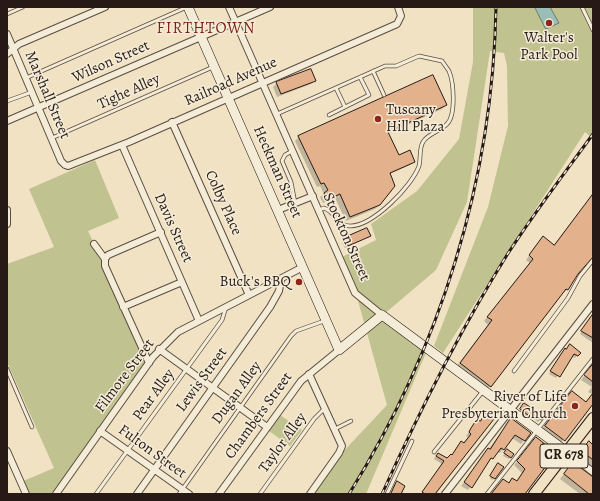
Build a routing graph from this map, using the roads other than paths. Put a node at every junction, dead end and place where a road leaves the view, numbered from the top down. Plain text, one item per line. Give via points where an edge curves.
1 (23, 7) edge
2 (105, 7) edge
3 (187, 7) edge
4 (229, 7) edge
5 (270, 7) edge
6 (398, 7) edge
7 (582, 7) edge
8 (7, 14) edge
9 (236, 22) junction
10 (593, 30) edge
11 (7, 34) edge
12 (201, 36) junction
13 (14, 49) junction
14 (7, 54) edge
15 (214, 67) junction
16 (373, 71) junction
17 (360, 77) junction
18 (26, 78) junction
19 (262, 82) junction
20 (336, 88) junction
21 (32, 92) junction
22 (384, 95) dead end
23 (228, 97) junction
24 (7, 101) edge
25 (345, 107) junction
26 (39, 108) junction
27 (277, 114) junction
28 (329, 115) dead end
29 (7, 121) edge
30 (172, 122) junction
31 (52, 138) junction
32 (122, 145) junction
33 (293, 150) junction
34 (64, 165) joint
35 (313, 196) junction
36 (295, 203) junction
37 (7, 210) edge
38 (278, 210) junction
39 (319, 210) junction
40 (7, 224) edge
41 (161, 232) junction
42 (94, 244) dead end
43 (105, 259) junction
44 (593, 260) edge
45 (303, 267) junction
46 (281, 279) junction
47 (182, 282) junction
48 (249, 295) junction
49 (593, 304) edge
50 (123, 307) junction
51 (226, 307) junction
52 (382, 315) junction
53 (326, 320) junction
54 (199, 322) junction
55 (159, 349) junction
56 (339, 350) junction
57 (593, 359) edge
58 (149, 363) junction
59 (7, 369) edge
60 (186, 369) junction
61 (514, 371) dead end
62 (309, 374) junction
63 (212, 388) junction
64 (484, 390) junction
65 (240, 408) junction
66 (326, 408) junction
67 (510, 410) junction
68 (593, 418) edge
69 (351, 422) dead end
70 (32, 427) dead end
71 (267, 427) junction
72 (335, 429) junction
73 (537, 429) junction
74 (100, 430) junction
75 (412, 441) dead end
76 (127, 450) junction
77 (7, 451) edge
78 (434, 452) dead end
79 (567, 452) junction
80 (154, 470) junction
81 (593, 472) edge
82 (181, 492) edge
83 (26, 494) edge
84 (56, 494) edge
85 (96, 494) edge
86 (137, 494) edge
87 (189, 494) edge
88 (219, 494) edge
89 (260, 494) edge
90 (310, 494) edge
91 (387, 494) edge
92 (445, 494) edge
93 (487, 494) edge
94 (534, 494) edge

1 - 8 lane
2 - 13 street via 19,44
3 - 12 street, Heckman Street
3 - 18 lane
4 - 9 street, Stockton Street
5 - 9 street, Wilson Street
6 - 19 street, Railroad Avenue via 401,18 397,24
7 - 10 lane
9 - 12 street, Wilson Street
9 - 19 street, Stockton Street
11 - 13 street, Marshall Street
12 - 15 street, Heckman Street
12 - 26 street, Wilson Street
13 - 14 street
13 - 18 street, Marshall Street
15 - 23 street, Heckman Street
15 - 31 lane, Tighe Alley
16 - 17 lane
16 - 22 lane
16 - 39 lane via 385,66 396,66 419,56 442,61 451,78 454,107 452,116 448,123 422,143 419,165 414,177 389,206 353,226 339,223 328,209
17 - 20 lane
17 - 25 lane via 369,95
18 - 21 street, Marshall Street
19 - 23 street, Railroad Avenue
19 - 27 street, Stockton Street
20 - 25 lane
20 - 27 lane
21 - 24 lane
21 - 26 street, Marshall Street
23 - 30 street, Railroad Avenue
23 - 38 street, Heckman Street
25 - 28 lane
26 - 29 street, Wilson Street
26 - 31 street, Marshall Street
27 - 33 street, Stockton Street
30 - 32 street, Railroad Avenue
30 - 48 street, Colby Place
31 - 34 street, Marshall Street
32 - 34 street, Railroad Avenue via 71,165
32 - 41 street, Davis Street
33 - 35 street, Stockton Street
33 - 36 lane via 282,160 291,182
35 - 36 street
35 - 39 street, Stockton Street
36 - 38 street
37 - 40 street
38 - 45 street, Heckman Street
39 - 52 street, Stockton Street via 355,293
41 - 43 street
41 - 47 street, Davis Street
42 - 43 street
43 - 50 street
44 - 61 lane
45 - 46 street, Filmore Street
45 - 53 street, Heckman Street
46 - 48 street, Filmore Street
46 - 63 street, Lewis Street via 279,291 273,302
47 - 50 street
47 - 54 street, Davis Street
48 - 51 street, Filmore Street
49 - 67 street
50 - 58 street
51 - 54 street, Filmore Street
51 - 60 lane, Pear Alley via 222,320
52 - 56 street, Chambers Street
52 - 64 street, Stockton Street
53 - 56 street, Heckman Street
53 - 65 lane, Dugan Alley via 293,334
54 - 55 street, Filmore Street via 174,336
55 - 58 street, Filmore Street
55 - 60 street
56 - 62 street, Chambers Street
57 - 73 lane
58 - 74 street, Filmore Street
59 - 70 lane
60 - 63 street
60 - 76 lane, Pear Alley
62 - 66 street
62 - 71 street, Chambers Street via 296,387
63 - 65 street
63 - 80 street, Lewis Street
64 - 67 street, Stockton Street
64 - 78 lane
65 - 71 street
65 - 82 lane, Dugan Alley
66 - 72 street
66 - 89 lane, Taylor Alley via 319,412
67 - 73 street, Stockton Street
67 - 92 street
68 - 79 main road, CR 678
69 - 72 lane
71 - 88 street, Chambers Street
72 - 90 street via 341,442 341,450
73 - 79 street, Stockton Street
73 - 93 lane
74 - 76 street, Fulton Street
74 - 84 street, Filmore Street
75 - 91 lane
76 - 80 street, Fulton Street
76 - 85 lane, Pear Alley
77 - 83 street
79 - 81 street, Stockton Street
79 - 94 main road, CR 678
80 - 82 street, Fulton Street
80 - 86 street, Lewis Street
82 - 87 street, Fulton Street

